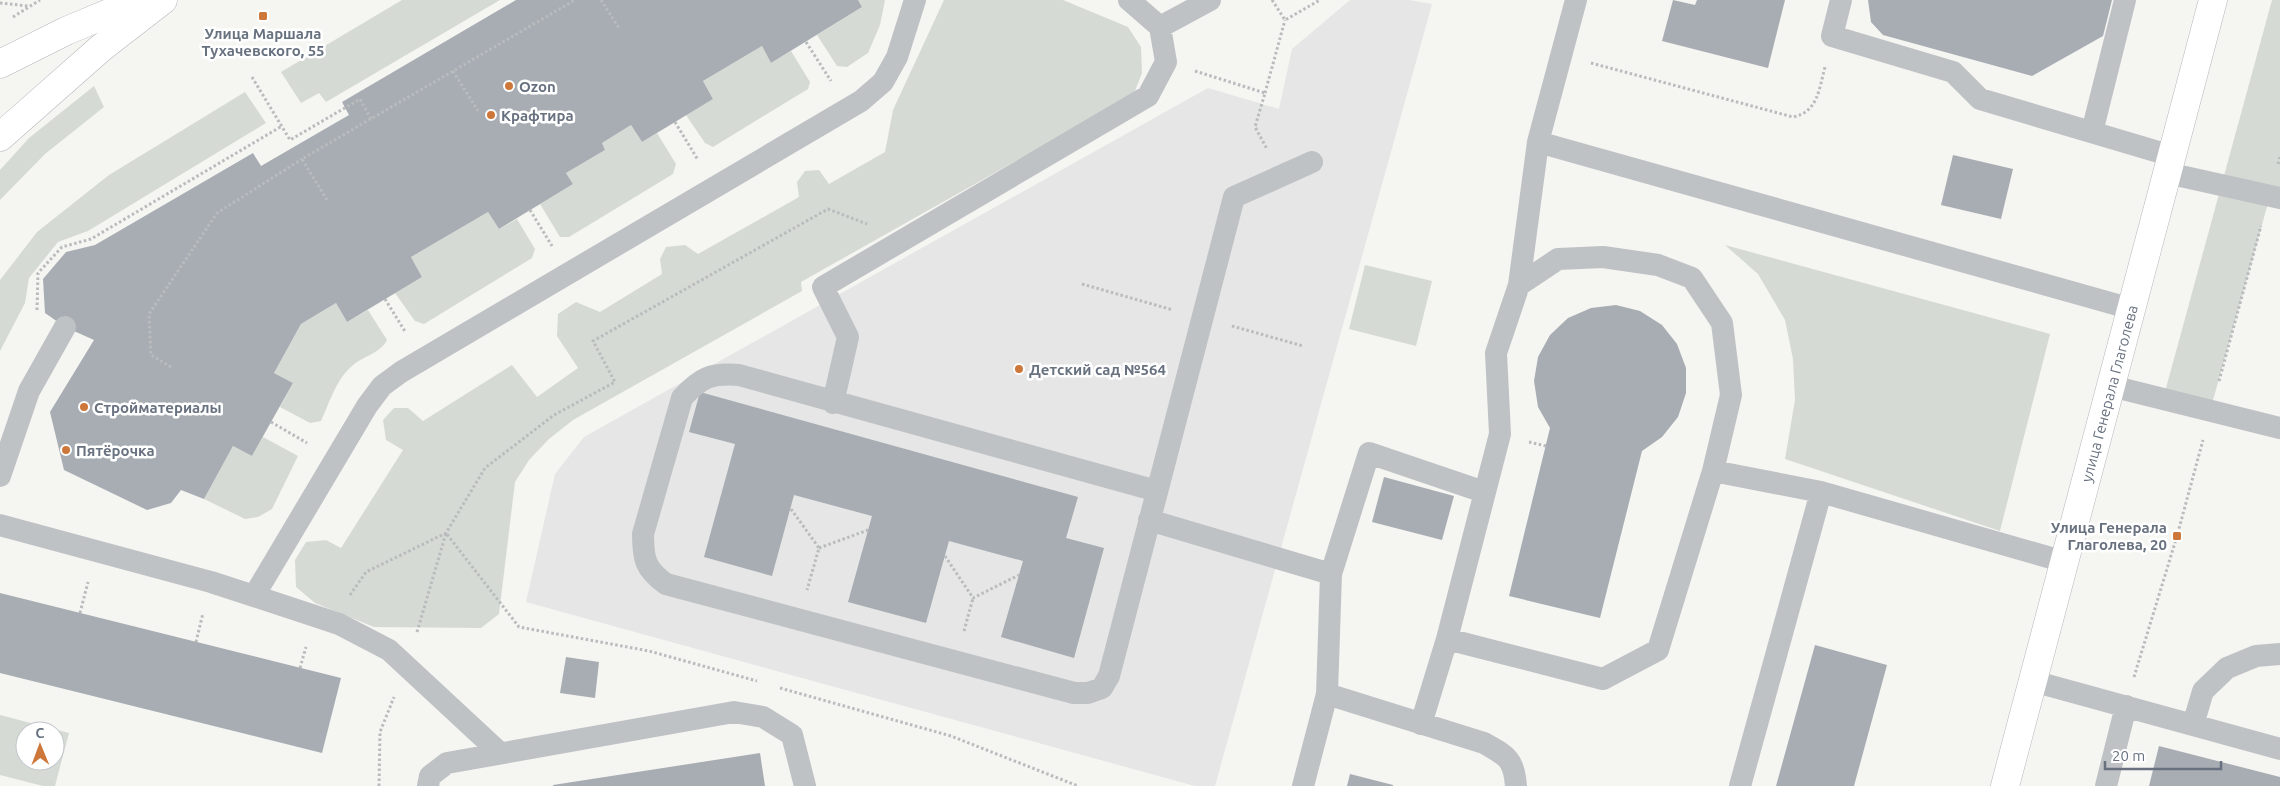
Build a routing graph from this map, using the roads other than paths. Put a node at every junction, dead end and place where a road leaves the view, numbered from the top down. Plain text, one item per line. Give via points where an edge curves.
1 (140, 0) edge
2 (163, 0) edge
3 (915, 0) edge
4 (1129, 0) edge
5 (1210, 0) edge
6 (1576, 0) edge
7 (1842, 0) edge
8 (2125, 0) edge
9 (2213, 0) edge
10 (1160, 27) junction
11 (0, 64) edge
12 (2092, 132) junction
13 (0, 137) edge
14 (1538, 142) junction
15 (1312, 162) dead end
16 (2170, 164) junction
17 (2275, 197) edge
18 (1519, 285) junction
19 (2132, 308) junction
20 (63, 331) road end
21 (2111, 386) junction
22 (833, 403) junction
23 (2280, 428) edge
24 (1713, 471) junction
25 (0, 476) edge
26 (1157, 490) junction
27 (1484, 492) junction
28 (1822, 492) junction
29 (1149, 520) junction
30 (0, 525) edge
31 (2064, 562) junction
32 (1331, 574) junction
33 (254, 596) junction
34 (1447, 640) junction
35 (2280, 654) edge
36 (2033, 682) junction
37 (1327, 694) junction
38 (2126, 706) junction
39 (1421, 724) junction
40 (2193, 725) junction
41 (2280, 749) edge
42 (500, 753) junction
43 (428, 786) edge
44 (805, 786) edge
45 (1302, 786) edge
46 (1516, 786) edge
47 (1740, 786) edge
48 (2005, 786) edge
49 (2106, 786) edge

1 - 11 street via 66,31
2 - 13 street via 101,48
3 - 33 lane via 897,58 884,82 861,101 382,386
4 - 10 lane
5 - 10 lane
6 - 14 lane
7 - 12 lane via 1832,36 1953,72 1980,99
8 - 12 lane
9 - 16 street, улица Генерала Глаголева
10 - 22 lane via 1166,62 1148,96 823,287 848,337
12 - 16 lane
14 - 18 lane
14 - 19 lane
15 - 26 lane via 1234,197
16 - 17 lane
16 - 19 street, улица Генерала Глаголева
18 - 24 lane via 1558,259 1603,256 1658,265 1692,278 1722,323 1731,395
18 - 27 lane via 1496,352 1500,434
19 - 21 street, улица Генерала Глаголева
20 - 25 lane via 29,391
21 - 23 lane
21 - 31 street, улица Генерала Глаголева
22 - 26 lane
22 - 29 lane via 739,375 717,374 696,382 682,398 643,534 643,552 651,573 666,584 1074,693 1088,694 1102,688 1109,676
24 - 28 lane
24 - 34 lane via 1658,650 1603,679
26 - 29 lane
27 - 32 lane via 1369,453
27 - 34 lane
28 - 31 lane
28 - 47 lane
29 - 32 lane
30 - 33 lane
31 - 36 street, улица Генерала Глаголева
32 - 37 lane
33 - 42 lane via 339,624 388,650
34 - 39 lane
35 - 40 lane via 2256,656 2226,668 2203,691
36 - 38 lane
36 - 48 street, улица Генерала Глаголева
37 - 39 lane
37 - 45 lane
38 - 40 lane
38 - 49 lane
39 - 46 lane via 1484,743 1501,753 1514,765
40 - 41 lane
42 - 43 lane via 447,763 430,776
42 - 44 lane via 734,712 763,717 792,735

